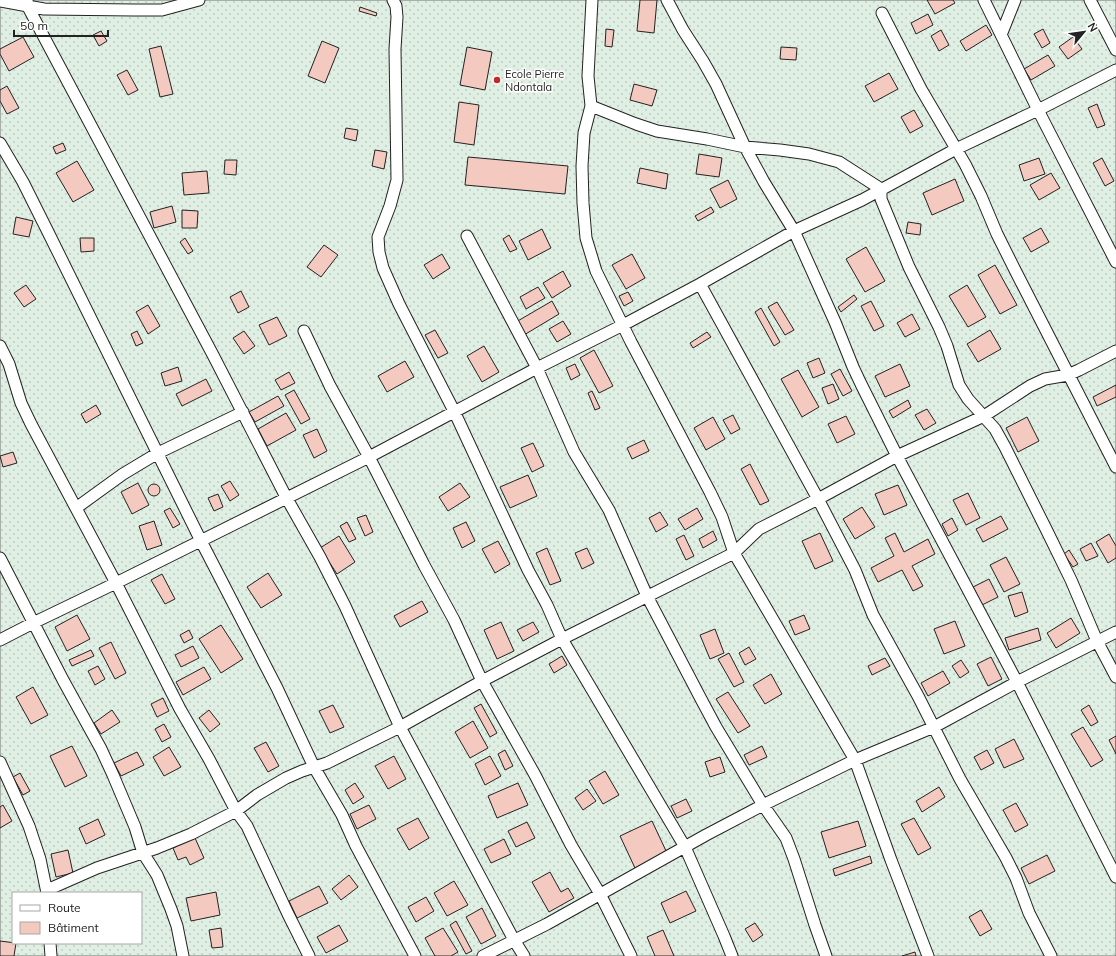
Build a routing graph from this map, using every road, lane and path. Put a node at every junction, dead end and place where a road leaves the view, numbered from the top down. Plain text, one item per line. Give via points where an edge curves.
1 (199, 0) edge
2 (393, 0) edge
3 (592, 0) edge
4 (667, 0) edge
5 (984, 0) edge
6 (1015, 0) edge
7 (1090, 0) edge
8 (0, 2) edge
9 (27, 3) edge
10 (116, 5) edge
11 (882, 13) dead end
12 (1001, 35) junction
13 (1116, 50) edge
14 (1116, 70) edge
15 (591, 106) junction
16 (1038, 110) junction
17 (0, 143) edge
18 (745, 147) junction
19 (956, 149) junction
20 (881, 189) junction
21 (794, 231) junction
22 (467, 236) dead end
23 (1116, 262) edge
24 (700, 284) junction
25 (623, 325) junction
26 (304, 331) dead end
27 (0, 346) edge
28 (1116, 351) edge
29 (537, 368) junction
30 (1068, 374) junction
31 (243, 412) junction
32 (454, 412) junction
33 (984, 416) junction
34 (158, 453) junction
35 (897, 456) junction
36 (369, 457) junction
37 (1116, 467) edge
38 (286, 497) junction
39 (818, 499) junction
40 (76, 508) junction
41 (201, 541) junction
42 (734, 553) junction
43 (0, 558) edge
44 (116, 583) junction
45 (647, 596) junction
46 (33, 623) junction
47 (1116, 632) edge
48 (562, 639) junction
49 (0, 640) edge
50 (1097, 641) junction
51 (1116, 677) edge
52 (482, 681) junction
53 (1017, 682) junction
54 (400, 726) junction
55 (934, 727) junction
56 (855, 760) junction
57 (0, 762) edge
58 (314, 767) junction
59 (763, 805) junction
60 (236, 811) junction
61 (685, 847) junction
62 (143, 853) junction
63 (1116, 877) edge
64 (47, 891) edge
65 (600, 894) junction
66 (514, 940) junction
67 (50, 944) edge
68 (51, 956) edge
69 (183, 956) edge
70 (309, 956) edge
71 (415, 956) edge
72 (483, 956) edge
73 (524, 956) edge
74 (631, 956) edge
75 (732, 956) edge
76 (826, 956) edge
77 (928, 956) edge
78 (1051, 956) edge

1 - 10 street via 162,10
2 - 32 street via 397,17 397,180 378,237 378,252 399,304
3 - 15 street via 588,76
4 - 18 street via 716,84
5 - 12 street
6 - 12 street
7 - 13 street
8 - 9 street
9 - 10 street via 44,9 64,10
9 - 31 street
11 - 19 street via 921,89
12 - 16 street
14 - 16 street
15 - 18 street via 657,131
15 - 25 street via 584,133 582,166 586,238 596,271
16 - 19 street
16 - 23 street
17 - 34 street via 46,227
18 - 20 street via 809,154 839,162
18 - 21 street
19 - 20 street
19 - 30 street
20 - 21 street
20 - 33 street via 881,199 909,267 947,346 959,385
21 - 24 street
21 - 35 street via 853,367
22 - 29 street
24 - 25 street
24 - 39 street
25 - 29 street
25 - 42 street via 710,492 722,517
26 - 36 street via 330,386
27 - 40 street via 9,364 21,403
28 - 30 street
29 - 32 street
29 - 45 street via 574,452 609,510
30 - 33 street via 1045,379 1030,386
30 - 37 street
31 - 34 street
31 - 38 street
32 - 36 street
32 - 48 street
33 - 35 street
33 - 50 street via 995,429 1048,531
34 - 40 street via 123,474
34 - 41 street
35 - 39 street
35 - 53 street
36 - 38 street
36 - 52 street via 454,620
38 - 41 street
38 - 54 street via 345,606
39 - 42 street via 759,529
39 - 55 street via 855,570 873,615
40 - 44 street
41 - 44 street
41 - 58 street via 278,688
42 - 45 street
42 - 56 street
43 - 46 street
44 - 46 street
44 - 60 street via 180,709
45 - 48 street
45 - 59 street via 716,727
46 - 49 street
46 - 62 street via 101,749 135,827
47 - 50 street
48 - 52 street
48 - 61 street
50 - 51 street
50 - 53 street
52 - 54 street
52 - 65 street
53 - 55 street
53 - 63 street
54 - 58 street
54 - 66 street
55 - 56 street
55 - 78 street via 960,779 1006,858 1029,913
56 - 59 street
56 - 77 street
57 - 64 street via 29,826
58 - 60 street via 286,778
58 - 71 street via 342,815
59 - 61 street
59 - 76 street via 786,838
60 - 62 street via 191,834
60 - 70 street via 247,826
61 - 65 street
61 - 75 street
62 - 64 street via 98,868
62 - 69 street via 157,875 171,909
65 - 66 street
65 - 74 street
66 - 72 street
66 - 73 street
67 - 68 street

